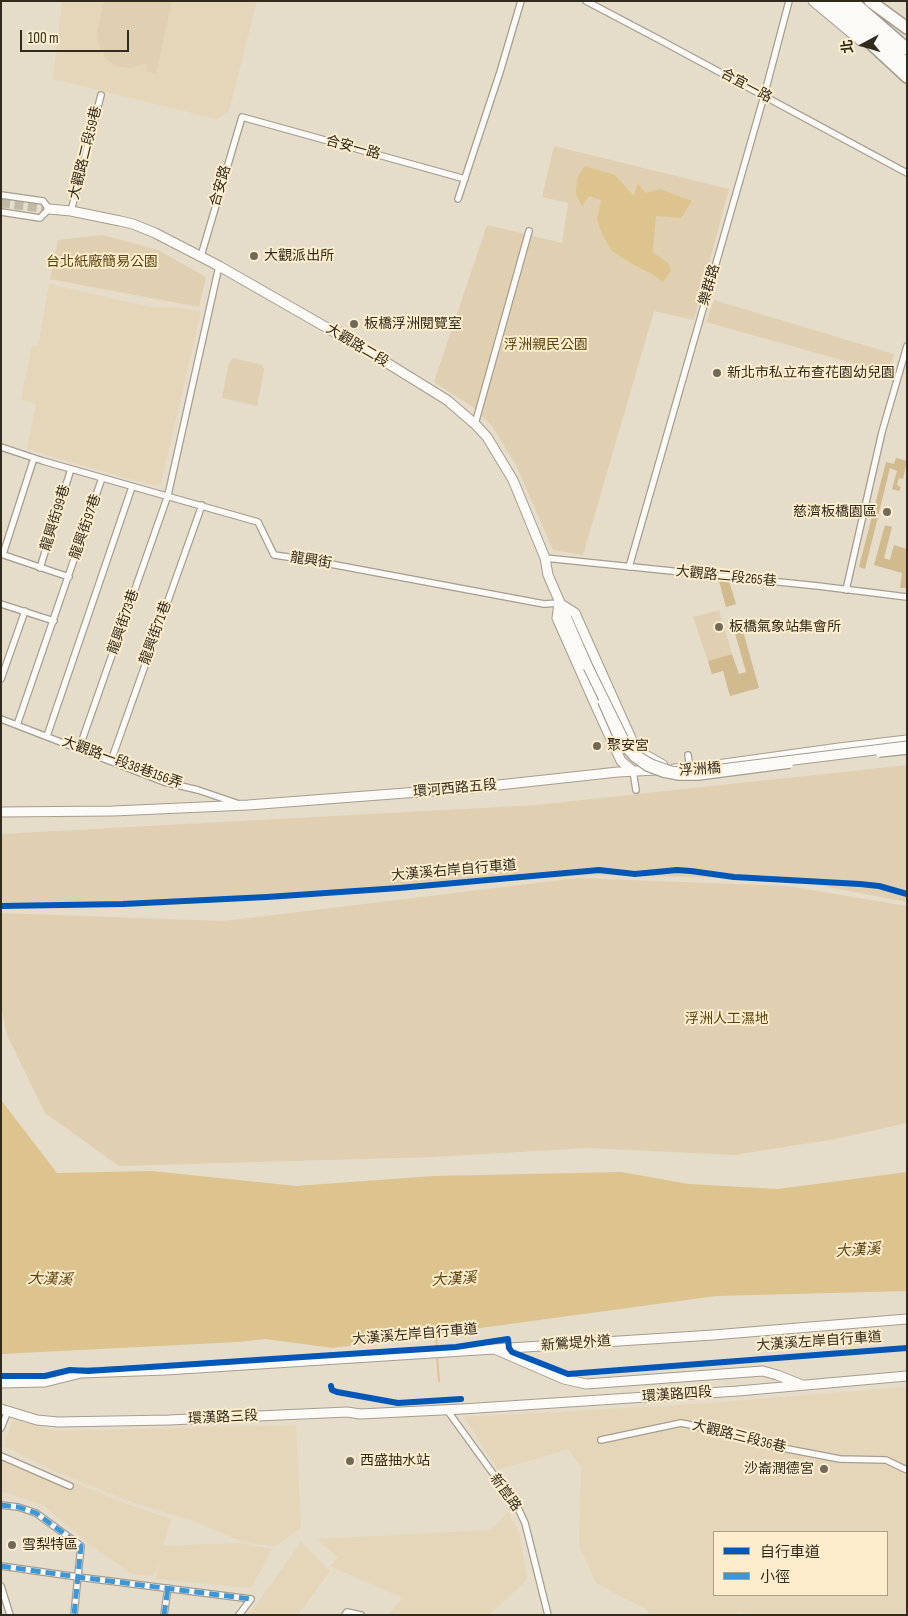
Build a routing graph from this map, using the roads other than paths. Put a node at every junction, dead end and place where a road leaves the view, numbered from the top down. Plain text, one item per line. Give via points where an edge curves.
1 (521, 1) edge
2 (586, 1) edge
3 (788, 1) edge
4 (813, 1) edge
5 (825, 1) edge
6 (839, 1) edge
7 (852, 1) edge
8 (870, 1) edge
9 (907, 28) edge
10 (907, 49) edge
11 (907, 64) edge
12 (907, 78) edge
13 (907, 81) edge
14 (101, 95) dead end
15 (764, 96) junction
16 (242, 117) joint
17 (907, 173) edge
18 (465, 179) junction
19 (1, 195) edge
20 (458, 199) dead end
21 (49, 209) junction
22 (71, 211) junction
23 (1, 212) edge
24 (529, 231) dead end
25 (201, 256) junction
26 (219, 266) junction
27 (907, 346) edge
28 (475, 424) junction
29 (1, 447) edge
30 (34, 458) junction
31 (71, 469) junction
32 (102, 478) junction
33 (132, 487) junction
34 (168, 496) junction
35 (202, 505) junction
36 (2, 554) edge
37 (545, 558) junction
38 (40, 568) junction
39 (629, 568) junction
40 (69, 577) junction
41 (846, 590) junction
42 (907, 598) edge
43 (559, 603) junction
44 (1, 604) edge
45 (25, 611) junction
46 (54, 621) junction
47 (588, 667) junction
48 (1, 678) edge
49 (1, 719) edge
50 (18, 725) junction
51 (47, 736) junction
52 (907, 740) edge
53 (634, 745) junction
54 (907, 746) edge
55 (79, 749) junction
56 (907, 751) edge
57 (688, 755) dead end
58 (111, 761) junction
59 (690, 768) junction
60 (673, 769) junction
61 (633, 771) junction
62 (636, 790) dead end
63 (243, 805) junction
64 (1, 812) edge
65 (907, 1319) edge
66 (496, 1349) junction
67 (907, 1376) edge
68 (1, 1383) edge
69 (802, 1385) junction
70 (5, 1410) edge
71 (446, 1410) junction
72 (1, 1428) edge
73 (601, 1440) dead end
74 (1, 1456) edge
75 (907, 1470) edge
76 (70, 1486) dead end
77 (1, 1505) edge
78 (1, 1566) edge
79 (78, 1577) junction
80 (1, 1586) edge
81 (168, 1588) junction
82 (10, 1615) edge
83 (74, 1615) edge
84 (164, 1615) edge
85 (239, 1615) edge
86 (345, 1615) edge
87 (361, 1615) edge
88 (548, 1615) edge

1 - 18 street
2 - 15 street, 合宜一路
3 - 15 street, 樂群路
4 - 13 street
5 - 12 highway
6 - 11 highway
7 - 10 highway
8 - 9 highway
14 - 22 street, 大觀路二段59巷
15 - 17 street, 合宜一路
15 - 39 street, 樂群路
16 - 18 street, 合安一路
16 - 25 street, 合安路
18 - 20 street
19 - 21 street, 大觀路二段 via 43,201
21 - 22 street, 大觀路二段
21 - 23 street, 大觀路二段 via 40,218
22 - 25 street, 大觀路二段 via 133,224
24 - 28 street
25 - 26 street, 大觀路二段
26 - 28 street, 大觀路二段 via 371,353 447,400
26 - 34 street, 龍興街73巷
27 - 41 street via 882,432
28 - 37 street, 大觀路二段 via 487,437 513,480
29 - 30 street, 龍興街
30 - 31 street, 龍興街
30 - 36 street
31 - 32 street, 龍興街
31 - 38 street, 龍興街99巷
32 - 33 street, 龍興街
32 - 40 street, 龍興街97巷
33 - 34 street, 龍興街
33 - 51 street
34 - 35 street, 龍興街
34 - 55 street, 龍興街73巷
35 - 43 street, 龍興街 via 258,522 274,555 544,604
35 - 58 street, 龍興街71巷
36 - 38 street
37 - 39 street, 大觀路二段265巷
37 - 43 street, 大觀路二段
38 - 40 street
39 - 41 street, 大觀路二段265巷
40 - 46 street, 龍興街97巷
41 - 42 street, 大觀路二段265巷
43 - 47 street, 浮洲橋
43 - 53 street via 575,613
43 - 61 street via 557,618 594,704 621,761
44 - 45 street
45 - 46 street
45 - 48 street
46 - 50 street, 龍興街97巷
47 - 54 street, 浮洲橋, bridge via 625,742 638,756 671,771 689,772
47 - 56 street, bridge via 624,748 647,768 663,774 698,776
49 - 50 street, 大觀路一段38巷156弄
50 - 51 street, 大觀路一段38巷156弄
51 - 55 street, 大觀路一段38巷156弄
52 - 59 street, 環河西路五段
53 - 60 street via 642,753
53 - 61 street via 636,759
55 - 58 street, 大觀路一段38巷156弄
57 - 59 street
58 - 63 street, 大觀路一段38巷156弄 via 164,782
59 - 60 street, 環河西路五段
60 - 61 street, 環河西路五段
61 - 62 street
61 - 63 street, 環河西路五段 via 471,788
63 - 64 street, 環河西路五段
65 - 66 street, 新鶯堤外道 via 713,1336
66 - 68 street, 新鶯堤外道 via 81,1373 37,1383
66 - 69 street via 586,1384 763,1372
67 - 69 street, 環漢路四段
69 - 71 street, 環漢路四段
70 - 71 street, 環漢路三段 via 37,1420 58,1422
70 - 72 street
71 - 88 street, 新崑路 via 518,1508 525,1523
73 - 75 street, 大觀路三段36巷 via 681,1423 840,1459 886,1460
74 - 76 street
77 - 79 street via 36,1513 82,1546
78 - 79 street
79 - 81 street
79 - 83 street
80 - 82 street
81 - 84 street
81 - 85 street via 251,1598
86 - 87 street via 347,1612

